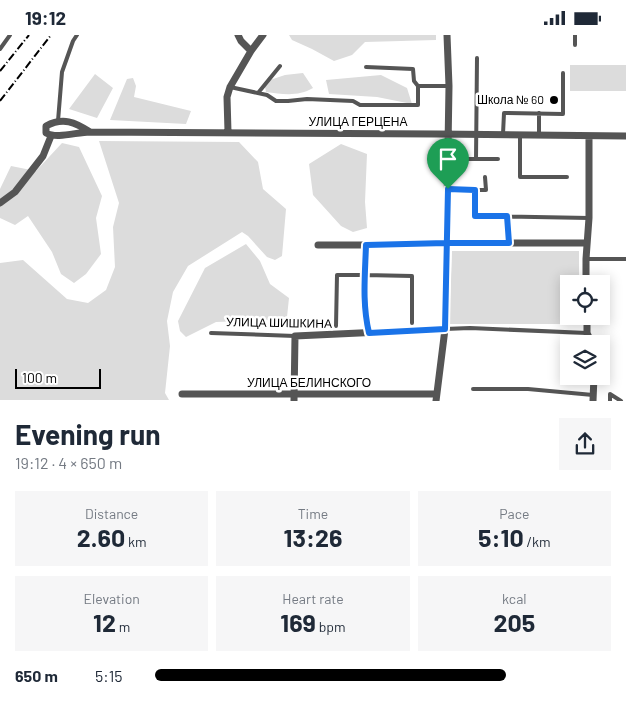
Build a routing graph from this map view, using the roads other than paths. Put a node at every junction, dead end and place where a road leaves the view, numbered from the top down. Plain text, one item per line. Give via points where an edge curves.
1 (10, 35) edge
2 (77, 35) edge
3 (238, 35) edge
4 (263, 35) edge
5 (447, 35) edge
6 (575, 35) edge
7 (575, 45) dead end
8 (0, 49) edge
9 (251, 51) junction
10 (476, 58) dead end
11 (280, 66) dead end
12 (366, 67) dead end
13 (564, 73) dead end
14 (418, 86) junction
15 (449, 86) junction
16 (230, 87) junction
17 (258, 93) junction
18 (539, 113) junction
19 (58, 121) junction
20 (90, 132) junction
21 (228, 132) junction
22 (448, 134) junction
23 (476, 134) junction
24 (504, 134) junction
25 (520, 135) junction
26 (539, 135) junction
27 (51, 136) junction
28 (589, 136) junction
29 (626, 136) edge
30 (462, 159) dead end
31 (476, 159) junction
32 (498, 159) dead end
33 (486, 177) dead end
34 (567, 177) dead end
35 (448, 189) junction
36 (475, 190) junction
37 (0, 203) edge
38 (507, 216) junction
39 (589, 218) junction
40 (446, 243) junction
41 (509, 243) junction
42 (588, 243) junction
43 (318, 245) dead end
44 (366, 245) junction
45 (586, 259) junction
46 (626, 259) edge
47 (365, 275) junction
48 (586, 275) edge
49 (412, 323) dead end
50 (587, 325) edge
51 (336, 327) dead end
52 (445, 329) junction
53 (211, 333) dead end
54 (369, 333) junction
55 (587, 333) joint
56 (295, 337) junction
57 (594, 385) edge
58 (473, 389) dead end
59 (182, 394) dead end
60 (436, 397) edge
61 (294, 398) edge
62 (593, 398) edge
63 (610, 401) edge
64 (621, 401) edge

1 - 8 lane
2 - 19 lane via 62,73
3 - 9 street
4 - 9 street
5 - 15 street
6 - 7 lane
9 - 16 street
10 - 23 lane
11 - 17 lane
12 - 14 lane via 413,69
13 - 18 lane via 563,114
14 - 15 lane
14 - 17 lane via 418,105 360,105 354,101 307,99 276,101
15 - 22 street
16 - 17 lane
16 - 21 street via 227,97
18 - 24 lane via 504,113
18 - 26 lane
19 - 20 street via 78,124
19 - 27 street via 46,126 46,133
20 - 21 street, УЛИЦА ГЕРЦЕНА
20 - 27 street, УЛИЦА ГЕРЦЕНА
21 - 22 street, УЛИЦА ГЕРЦЕНА
22 - 23 street, УЛИЦА ГЕРЦЕНА
22 - 35 street
23 - 24 street, УЛИЦА ГЕРЦЕНА
23 - 31 lane
24 - 25 street, УЛИЦА ГЕРЦЕНА
25 - 26 street, УЛИЦА ГЕРЦЕНА
25 - 34 lane via 520,177
26 - 28 street, УЛИЦА ГЕРЦЕНА
27 - 37 street via 43,156 14,192
28 - 29 street, УЛИЦА ГЕРЦЕНА
28 - 39 street
30 - 31 lane
31 - 32 lane
33 - 36 lane via 486,190
35 - 36 lane
35 - 40 street
36 - 38 lane via 475,216
38 - 39 lane
38 - 41 lane
39 - 42 street
40 - 41 street
40 - 44 street
40 - 52 street
41 - 42 street
42 - 45 street
43 - 44 street
44 - 47 lane
45 - 46 lane
45 - 48 street
47 - 49 lane via 412,276
47 - 51 lane via 337,275
47 - 54 lane via 364,297
50 - 55 street
52 - 54 street, УЛИЦА ШИШКИНА
52 - 55 lane, УЛИЦА ШИШКИНА
52 - 60 street
53 - 56 lane, УЛИЦА ШИШКИНА
54 - 56 street, УЛИЦА ШИШКИНА
56 - 61 street
57 - 62 street
58 - 62 lane via 528,389
59 - 61 street, УЛИЦА БЕЛИНСКОГО
60 - 61 street, УЛИЦА БЕЛИНСКОГО
63 - 64 lane via 610,394

